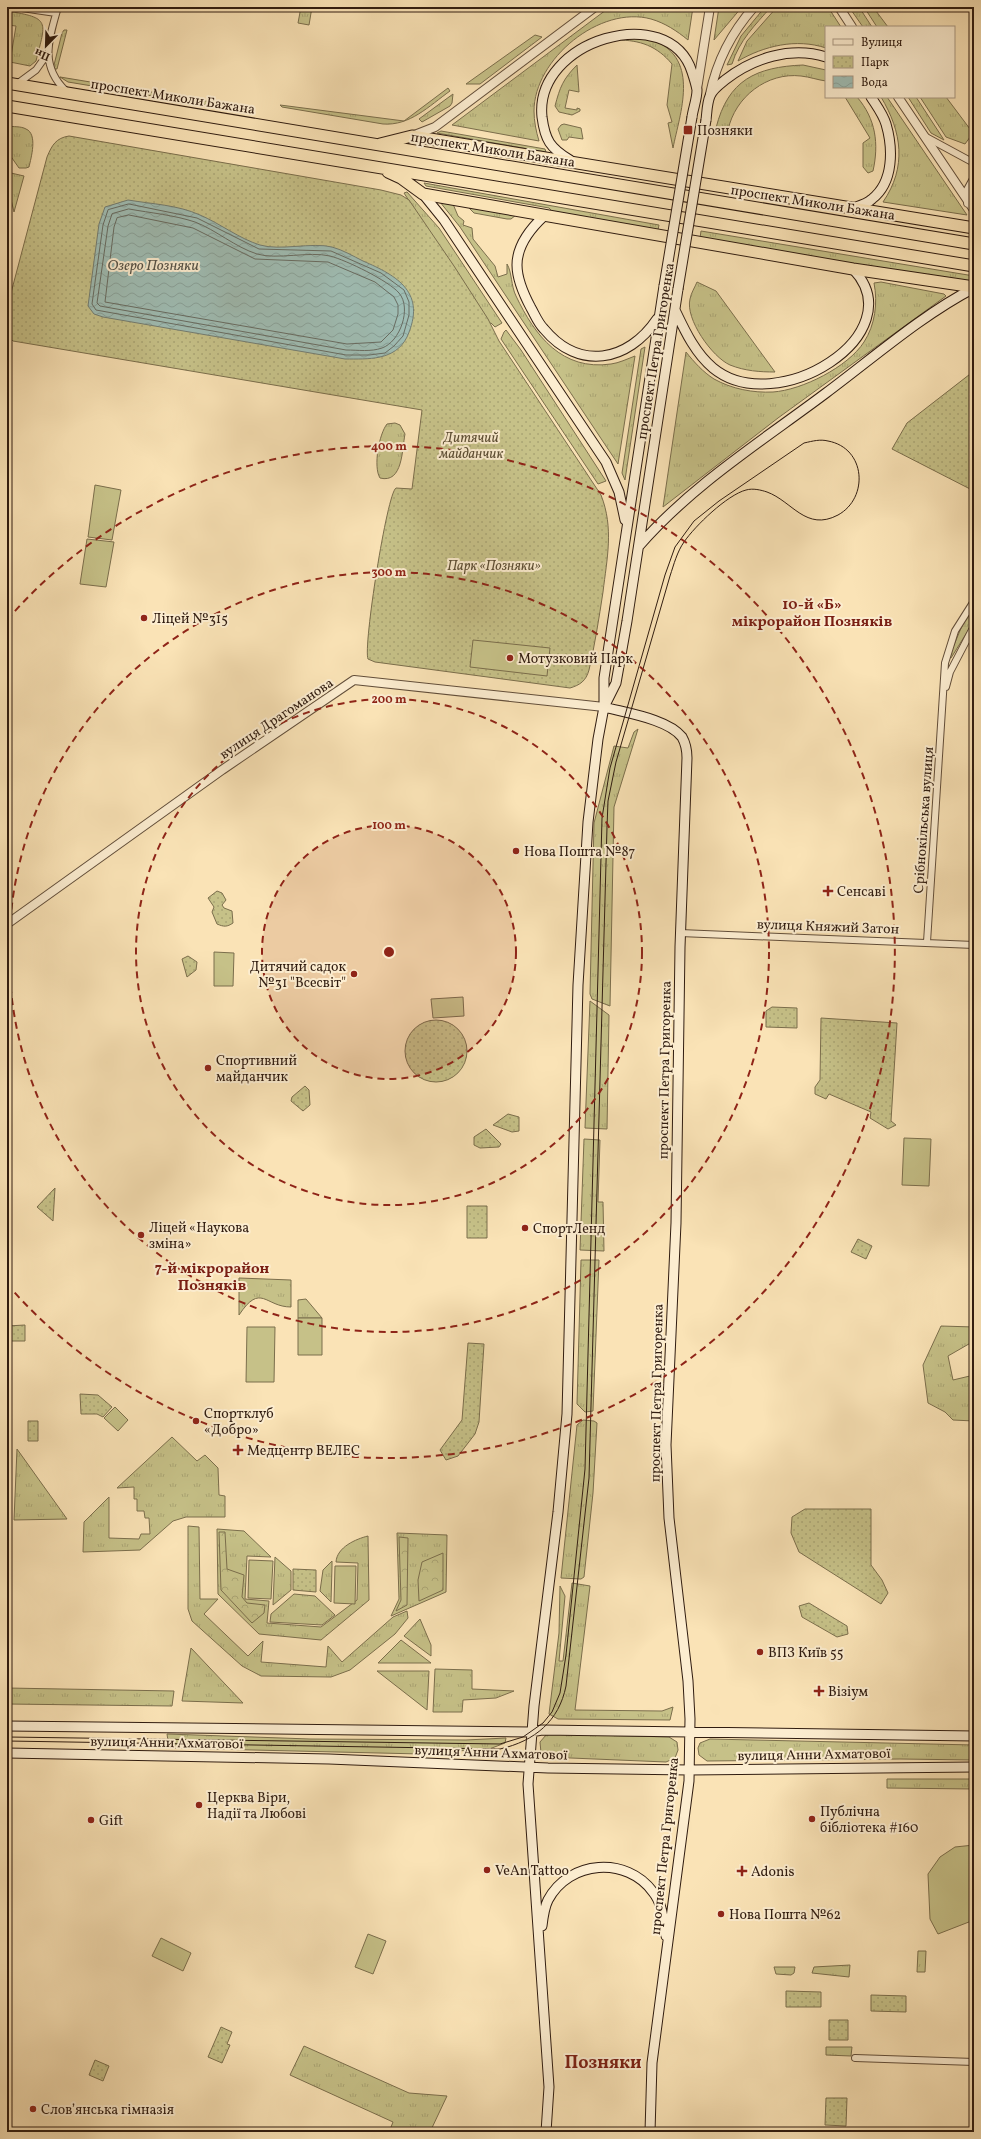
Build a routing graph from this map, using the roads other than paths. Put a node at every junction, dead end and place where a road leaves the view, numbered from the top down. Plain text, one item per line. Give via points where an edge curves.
1 (15, 7) edge
2 (595, 7) edge
3 (710, 7) edge
4 (754, 7) edge
5 (838, 7) edge
6 (57, 10) edge
7 (649, 26) dead end
8 (851, 26) edge
9 (620, 27) dead end
10 (48, 53) junction
11 (825, 58) edge
12 (11, 84) edge
13 (696, 90) junction
14 (69, 94) junction
15 (710, 94) junction
16 (872, 98) edge
17 (899, 98) edge
18 (7, 106) edge
19 (412, 136) junction
20 (923, 136) junction
21 (376, 145) junction
22 (974, 163) edge
23 (575, 164) junction
24 (375, 166) junction
25 (974, 179) edge
26 (423, 194) junction
27 (971, 207) edge
28 (853, 208) junction
29 (544, 216) junction
30 (974, 228) edge
31 (974, 244) edge
32 (974, 266) edge
33 (853, 269) junction
34 (974, 287) edge
35 (675, 310) junction
36 (659, 316) junction
37 (626, 535) junction
38 (639, 546) junction
39 (974, 601) edge
40 (974, 626) edge
41 (943, 700) junction
42 (604, 707) junction
43 (7, 924) edge
44 (680, 933) junction
45 (927, 942) junction
46 (974, 945) edge
47 (7, 1726) edge
48 (690, 1731) junction
49 (532, 1732) junction
50 (974, 1736) edge
51 (7, 1753) edge
52 (530, 1766) junction
53 (974, 1767) edge
54 (689, 1770) junction
55 (540, 1938) junction
56 (667, 1947) junction
57 (855, 2058) dead end
58 (974, 2062) edge
59 (546, 2132) edge
60 (650, 2132) edge

1 - 6 street
2 - 19 street via 435,127
3 - 13 street, проспект Петра Григоренка
4 - 15 street, проспект Петра Григоренка via 737,27 726,47 714,74
5 - 8 street
6 - 10 street
7 - 13 main road via 673,38 683,48 690,63
9 - 23 main road via 599,34 574,50 558,65 545,92 542,111 544,133 550,146
10 - 12 street via 36,70
10 - 14 street via 55,79
11 - 15 main road via 795,53 766,58 743,67
12 - 14 highway, проспект Миколи Бажана
13 - 36 main road, проспект Петра Григоренка, bridge
14 - 21 highway, проспект Миколи Бажана
15 - 35 main road, проспект Петра Григоренка, bridge
16 - 28 main road via 886,123 889,168 886,181 874,198
17 - 20 street
18 - 24 highway
19 - 21 highway
19 - 23 highway
20 - 22 street
20 - 27 street
21 - 31 highway, проспект Миколи Бажана
23 - 28 highway
24 - 26 highway via 401,178
24 - 32 highway
25 - 27 street via 968,190
26 - 29 highway
26 - 37 main road via 444,220 606,462 624,510
28 - 30 highway
29 - 33 highway
29 - 36 main road via 524,240 517,265 524,295 542,327 553,339 579,354 606,356 636,343 648,332
33 - 34 highway
33 - 35 main road via 863,279 869,301 859,335 839,356 792,381 757,384 724,376 703,358
34 - 38 main road via 741,456 674,508
35 - 38 main road, проспект Петра Григоренка
36 - 37 main road, проспект Петра Григоренка
37 - 42 main road, проспект Петра Григоренка via 604,678
38 - 42 main road, проспект Петра Григоренка via 616,683
39 - 41 street, Срібнокільська вулиця via 959,622 949,648 945,663
40 - 41 street, Срібнокільська вулиця via 950,672
41 - 45 street, Срібнокільська вулиця
42 - 43 street, вулиця Драгоманова via 354,680 222,770
42 - 44 main road, проспект Петра Григоренка via 671,728 686,746
42 - 49 main road, проспект Петра Григоренка via 589,809 578,984 567,1414
44 - 45 street, вулиця Княжий Затон
44 - 48 main road, проспект Петра Григоренка via 676,1223 666,1445 669,1518 688,1681
45 - 46 street, вулиця Княжий Затон
47 - 49 main road, вулиця Анни Ахматової
48 - 49 main road, вулиця Анни Ахматової
48 - 50 main road, вулиця Анни Ахматової
48 - 54 main road, проспект Петра Григоренка
49 - 52 main road, проспект Петра Григоренка
51 - 52 main road, вулиця Анни Ахматової
52 - 54 main road, вулиця Анни Ахматової
52 - 55 main road, проспект Петра Григоренка via 528,1784 531,1845
53 - 54 main road, вулиця Анни Ахматової
54 - 56 main road, проспект Петра Григоренка
55 - 56 main road via 548,1900 557,1887 585,1869 598,1867 633,1874 643,1880 662,1908
55 - 59 main road, проспект Петра Григоренка via 549,2087
56 - 60 main road, проспект Петра Григоренка via 652,2063
57 - 58 street

